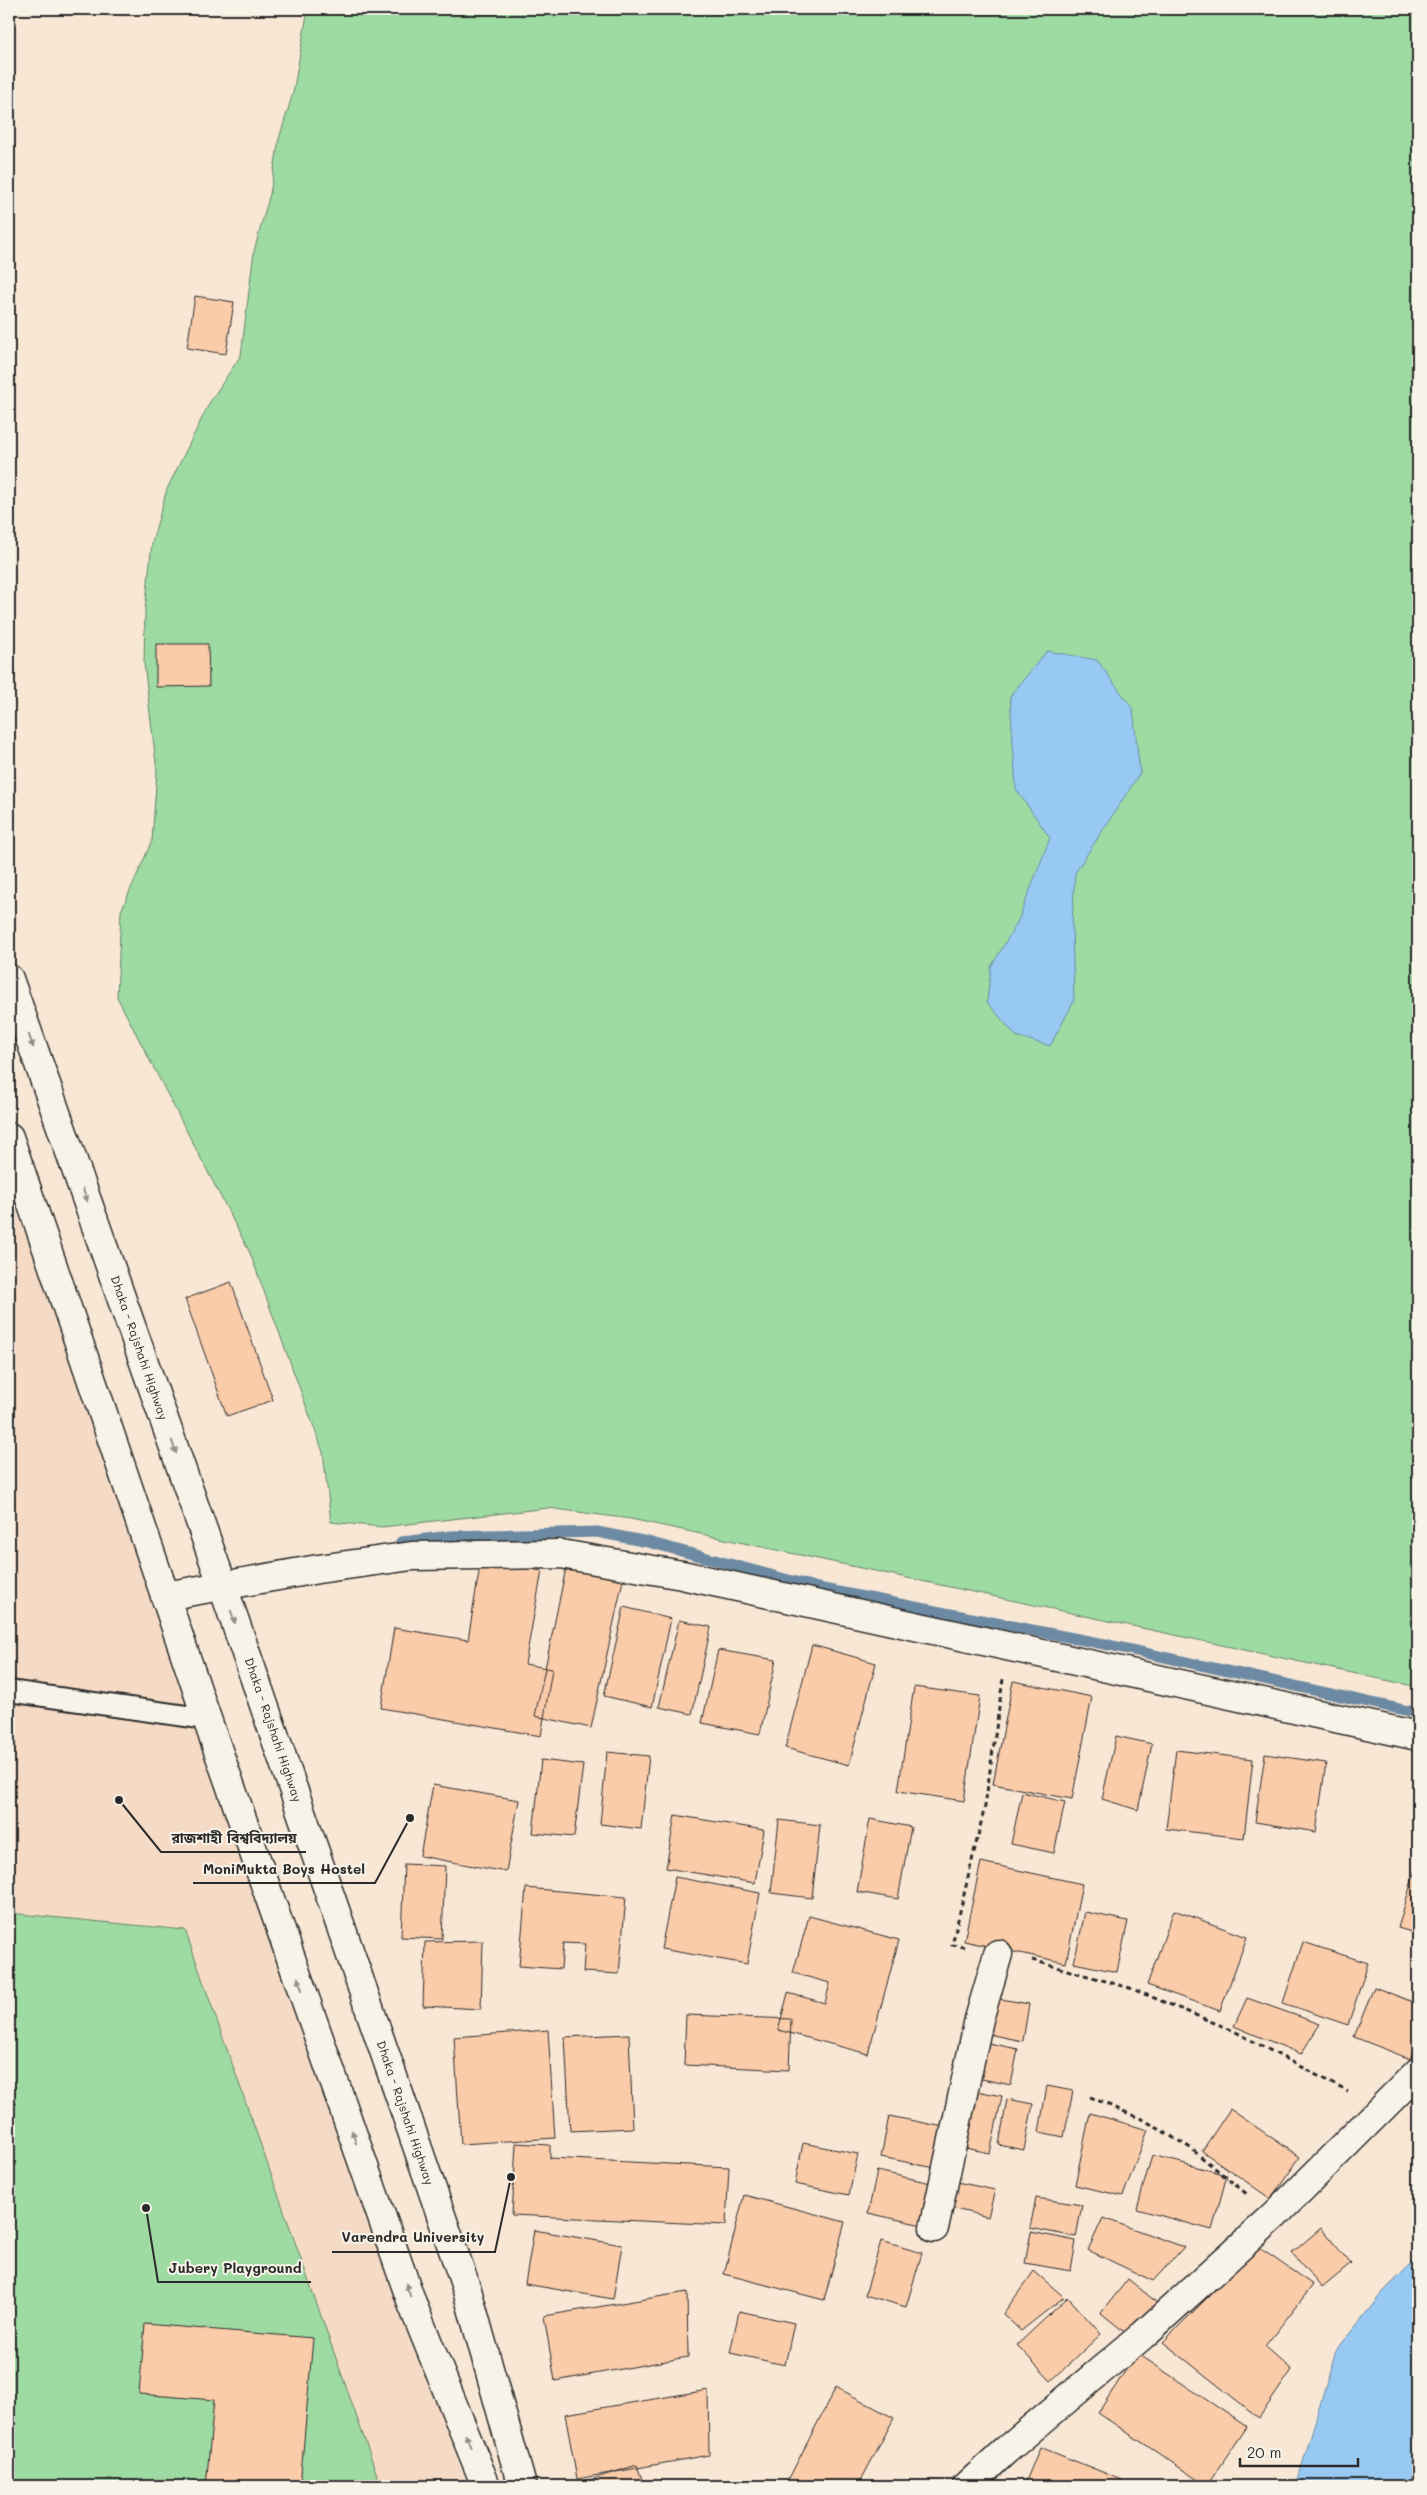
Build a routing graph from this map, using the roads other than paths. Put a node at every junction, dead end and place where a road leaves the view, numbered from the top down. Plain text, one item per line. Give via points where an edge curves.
1 (9, 979) edge
2 (9, 1137) edge
3 (222, 1584) junction
4 (165, 1596) junction
5 (9, 1691) edge
6 (207, 1719) junction
7 (1418, 1736) edge
8 (998, 1954) road end
9 (1418, 2072) edge
10 (934, 2228) dead end
11 (486, 2486) edge
12 (522, 2486) edge
13 (967, 2486) edge

1 -> 3 main road, Dhaka - Rajshahi Highway
2 - 4 main road
3 - 4 main road
3 - 7 main road via 412,1556 561,1554 682,1574
3 -> 12 main road, Dhaka - Rajshahi Highway via 467,2290
4 - 6 main road
5 - 6 lane
11 -> 6 main road via 413,2306
8 - 10 main road via 978,2019
9 - 13 main road via 1274,2216 1143,2335

